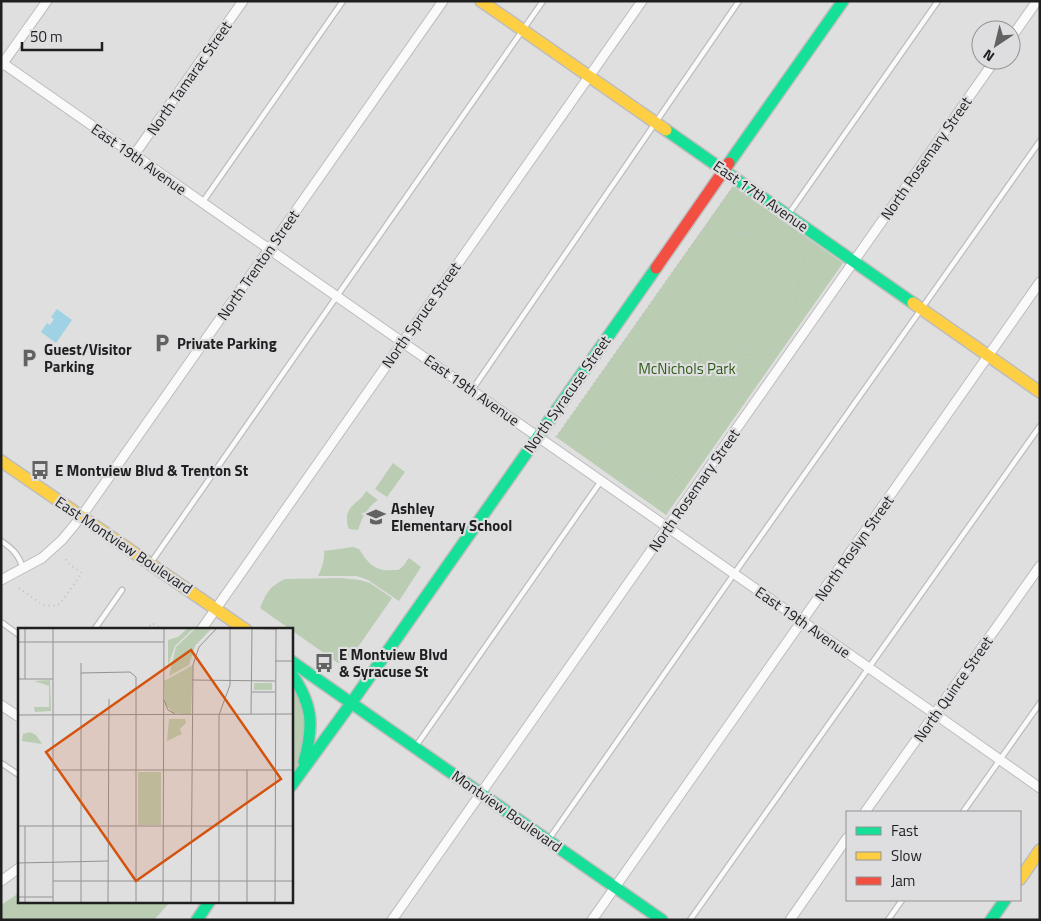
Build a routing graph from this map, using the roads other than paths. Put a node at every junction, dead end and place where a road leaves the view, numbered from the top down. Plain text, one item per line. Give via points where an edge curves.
1 (47, 1) edge
2 (243, 1) edge
3 (344, 1) edge
4 (443, 1) edge
5 (481, 1) edge
6 (543, 1) edge
7 (642, 1) edge
8 (739, 1) edge
9 (843, 1) edge
10 (938, 1) edge
11 (1037, 1) edge
12 (1021, 24) edge
13 (523, 30) junction
14 (2, 64) edge
15 (989, 70) edge
16 (589, 77) junction
17 (655, 123) junction
18 (1040, 141) edge
19 (134, 155) junction
20 (724, 170) junction
21 (202, 203) junction
22 (788, 215) junction
23 (269, 249) junction
24 (854, 262) junction
25 (1040, 282) edge
26 (337, 297) junction
27 (921, 309) junction
28 (402, 342) junction
29 (988, 356) junction
30 (472, 390) junction
31 (1040, 392) edge
32 (1040, 426) edge
33 (538, 436) junction
34 (1, 461) edge
35 (601, 480) junction
36 (81, 517) junction
37 (667, 527) junction
38 (1, 541) edge
39 (150, 564) junction
40 (1040, 566) edge
41 (23, 568) junction
42 (734, 574) junction
43 (1, 580) edge
44 (122, 590) dead end
45 (217, 609) junction
46 (802, 621) junction
47 (1, 622) edge
48 (95, 628) edge
49 (203, 628) edge
50 (243, 628) edge
51 (18, 634) edge
52 (292, 661) edge
53 (868, 668) junction
54 (292, 673) edge
55 (352, 702) junction
56 (1040, 703) edge
57 (1, 705) edge
58 (935, 714) junction
59 (18, 716) edge
60 (416, 747) junction
61 (1000, 760) junction
62 (1, 763) edge
63 (301, 772) junction
64 (18, 774) edge
65 (292, 785) edge
66 (1040, 788) edge
67 (481, 793) junction
68 (867, 811) edge
69 (964, 811) edge
70 (846, 839) edge
71 (548, 840) junction
72 (1040, 850) edge
73 (18, 869) edge
74 (1021, 878) edge
75 (1, 881) edge
76 (615, 887) junction
77 (901, 901) edge
78 (1004, 901) edge
79 (208, 904) edge
80 (197, 920) edge
81 (392, 920) edge
82 (592, 920) edge
83 (662, 920) edge
84 (690, 920) edge
85 (790, 920) edge
86 (888, 920) edge
87 (991, 920) edge

1 - 14 street
2 - 19 street, North Tamarac Street
3 - 21 lane
4 - 23 street, North Trenton Street
5 - 13 street, East 17th Avenue
6 - 13 lane
7 - 16 street, North Spruce Street
8 - 17 lane
9 - 20 street, North Syracuse Street
10 - 22 lane
11 - 12 street
13 - 16 street, East 17th Avenue
13 - 26 lane
14 - 19 street, East 19th Avenue
15 - 24 street, North Rosemary Street
16 - 17 street, East 17th Avenue
16 - 28 street, North Spruce Street
17 - 20 street, East 17th Avenue
17 - 30 lane
18 - 27 lane
19 - 21 street, East 19th Avenue
20 - 22 street, East 17th Avenue
20 - 33 street, North Syracuse Street
21 - 23 street, East 19th Avenue
22 - 24 street, East 17th Avenue
23 - 26 street, East 19th Avenue
23 - 36 street, North Trenton Street
24 - 27 street, East 17th Avenue
24 - 37 street, North Rosemary Street
25 - 29 street, North Roslyn Street
26 - 28 street, East 19th Avenue
26 - 39 lane
27 - 29 street, East 17th Avenue
27 - 42 lane
28 - 30 street, East 19th Avenue
28 - 45 street, North Spruce Street
29 - 31 street, East 17th Avenue
29 - 46 street, North Roslyn Street
30 - 33 street, East 19th Avenue
32 - 53 lane
33 - 35 street, East 19th Avenue
33 - 55 street, North Syracuse Street
34 - 36 street, East Montview Boulevard
35 - 37 street, East 19th Avenue
35 - 60 lane
36 - 39 street, East Montview Boulevard
36 - 41 street, North Trenton Street via 42,558
37 - 42 street, East 19th Avenue
37 - 67 street, North Rosemary Street
38 - 41 lane via 11,547
39 - 45 street, East Montview Boulevard
40 - 58 street, North Quince Street
41 - 43 street, North Trenton Street
42 - 46 street, East 19th Avenue
42 - 71 lane
44 - 48 lane
45 - 49 street, North Spruce Street
45 - 50 street, East Montview Boulevard
46 - 53 street, East 19th Avenue
46 - 76 street, North Roslyn Street
47 - 51 lane
52 - 55 street
53 - 58 street, East 19th Avenue
53 - 84 lane
54 - 63 street via 311,712 308,750
55 - 60 street, Montview Boulevard
55 - 63 street, North Syracuse Street
56 - 61 lane
57 - 59 street
58 - 61 street, East 19th Avenue
58 - 68 street, North Quince Street
60 - 67 street, Montview Boulevard
61 - 66 street, East 19th Avenue
61 - 69 lane
62 - 64 lane
63 - 65 street, North Syracuse Street
67 - 71 street, Montview Boulevard
67 - 81 street, North Rosemary Street
70 - 85 street
71 - 76 street, Montview Boulevard
72 - 74 street
73 - 75 street
76 - 82 street, North Roslyn Street
76 - 83 street, Montview Boulevard
77 - 86 lane
78 - 87 street
79 - 80 street

